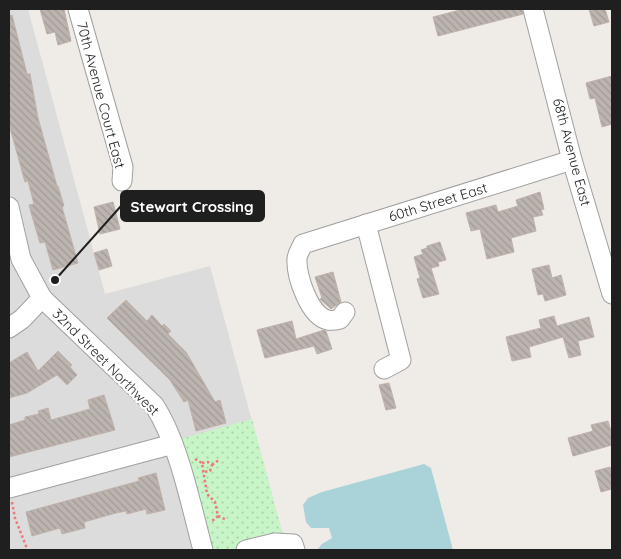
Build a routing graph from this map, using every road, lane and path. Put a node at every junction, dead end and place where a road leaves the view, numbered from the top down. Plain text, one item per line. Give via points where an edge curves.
1 (78, 9) edge
2 (533, 9) edge
3 (572, 160) junction
4 (122, 181) dead end
5 (9, 207) edge
6 (366, 224) junction
7 (612, 294) edge
8 (42, 298) junction
9 (345, 312) dead end
10 (9, 328) edge
11 (384, 369) dead end
12 (173, 444) junction
13 (219, 460) dead end
14 (202, 463) dead end
15 (212, 465) junction
16 (204, 472) dead end
17 (9, 488) edge
18 (218, 516) dead end
19 (227, 520) dead end
20 (26, 550) edge
21 (203, 550) edge
22 (246, 550) edge
23 (295, 550) edge

1 - 4 street, 70th Avenue Court East via 122,168
2 - 3 street, 68th Avenue East
3 - 6 street, 60th Street East
3 - 7 street, 68th Avenue East
5 - 8 street, 32nd Street Northwest via 21,259
6 - 9 street, 60th Street East via 303,244 297,256 298,269 313,310 328,321 340,319
6 - 11 street via 401,360
8 - 10 street
8 - 12 street, 32nd Street Northwest via 154,405 164,419
12 - 17 street
12 - 21 street, 32nd Street Northwest
13 - 15 path
14 - 15 path
15 - 16 path via 210,471
17 - 20 path
18 - 19 path
22 - 23 street via 275,543 293,544

